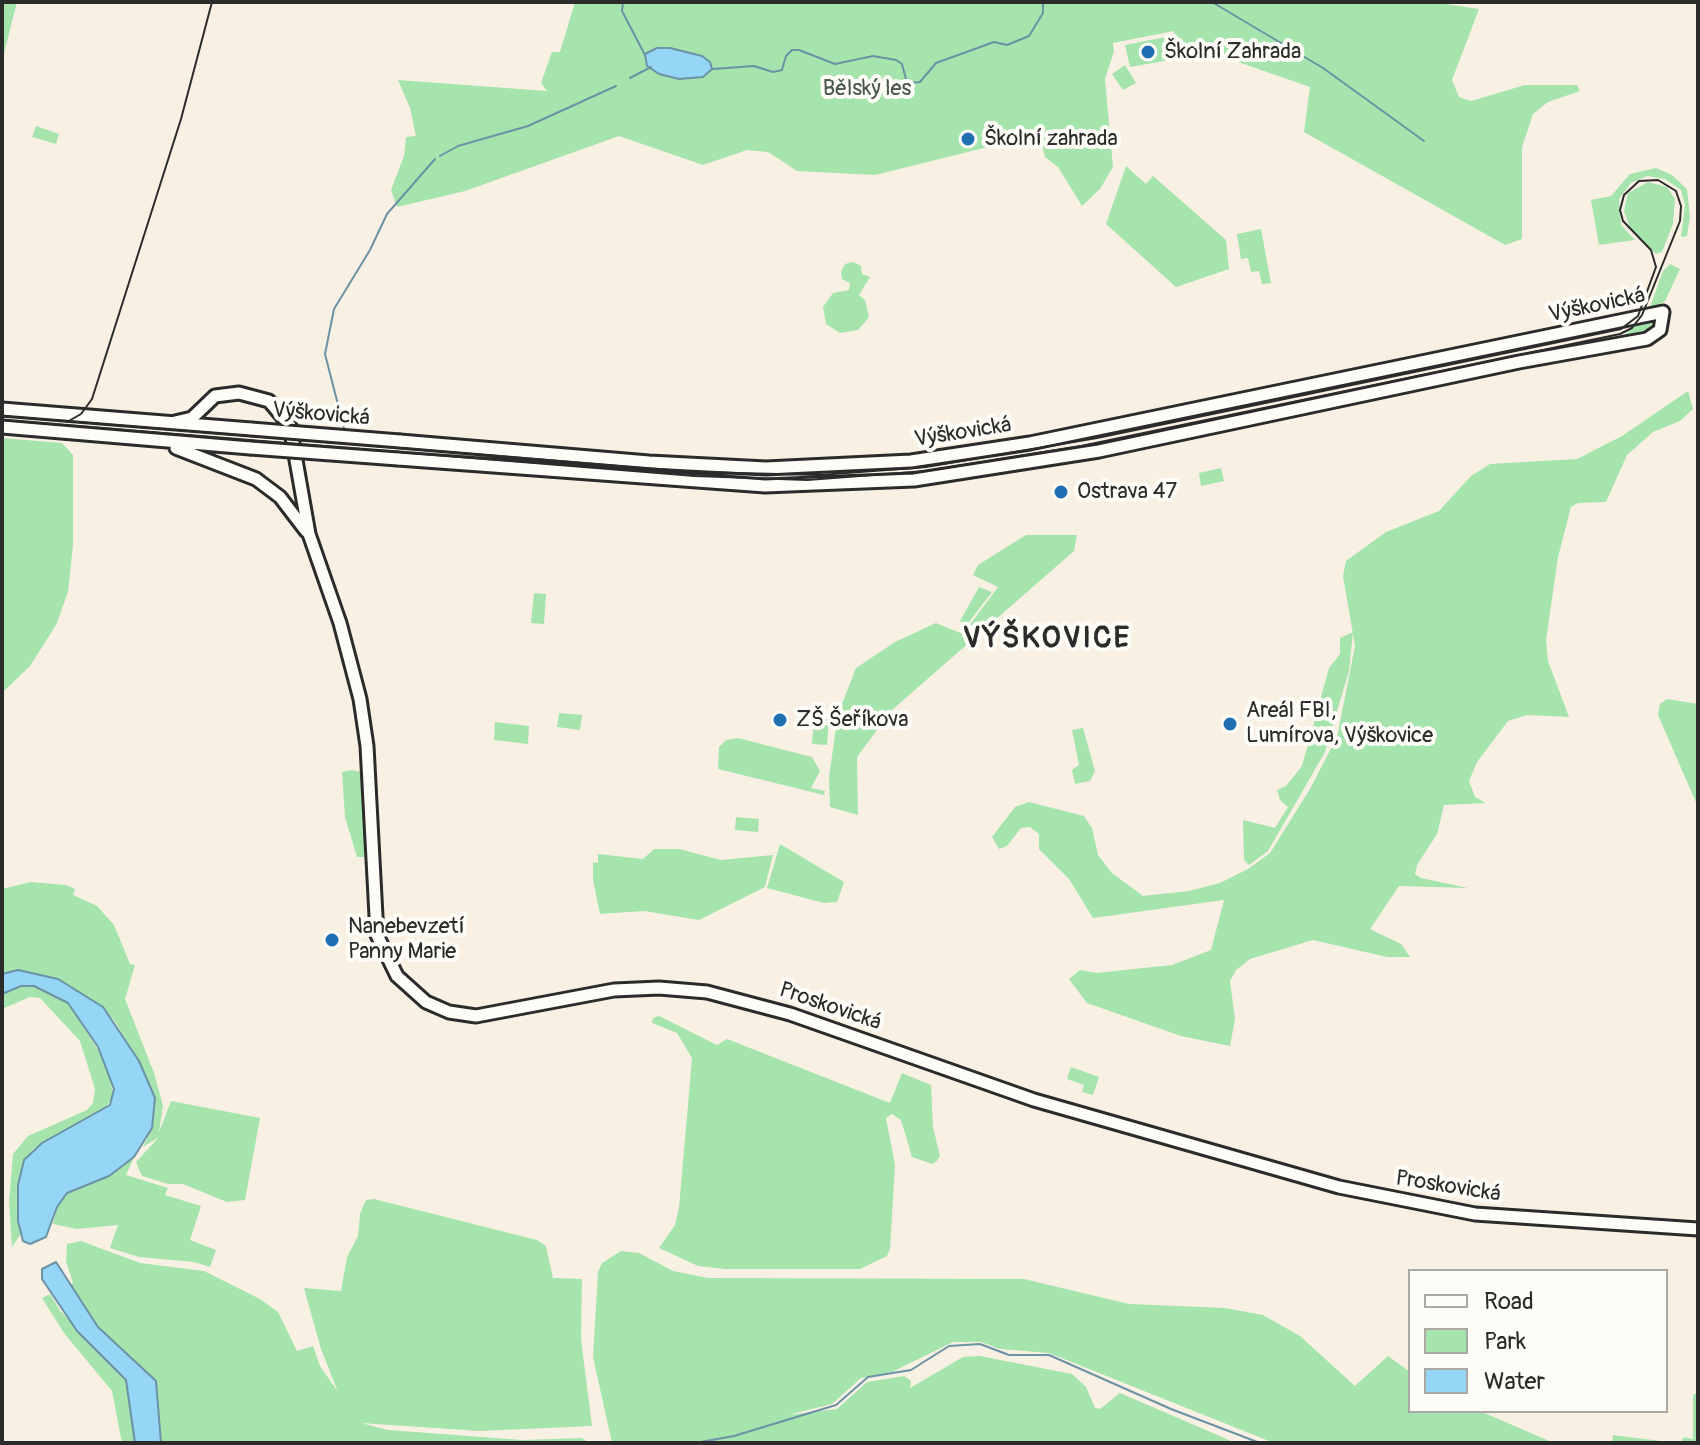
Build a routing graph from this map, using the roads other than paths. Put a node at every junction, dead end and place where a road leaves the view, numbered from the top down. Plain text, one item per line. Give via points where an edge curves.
1 (2, 409) edge
2 (200, 410) junction
3 (175, 422) junction
4 (2, 427) edge
5 (217, 427) junction
6 (144, 440) junction
7 (309, 534) junction
8 (1698, 1229) edge

1 - 3 street, Výškovická
2 - 3 street
2 - 5 street via 202,422
2 - 7 street via 215,396 239,393 262,398 284,415 292,431
3 - 5 street, Výškovická
4 - 6 street, Výškovická
5 - 6 street, Výškovická, bridge via 766,468 911,461 1030,443 1663,312 1660,330 1647,339 1099,451 914,480 765,486
6 - 7 street via 209,458 256,479 280,497
7 - 8 street, Proskovická via 340,623 363,714 377,935 397,976 434,1006 486,1016 614,990 707,992 790,1014 1034,1100 1339,1187 1475,1214

